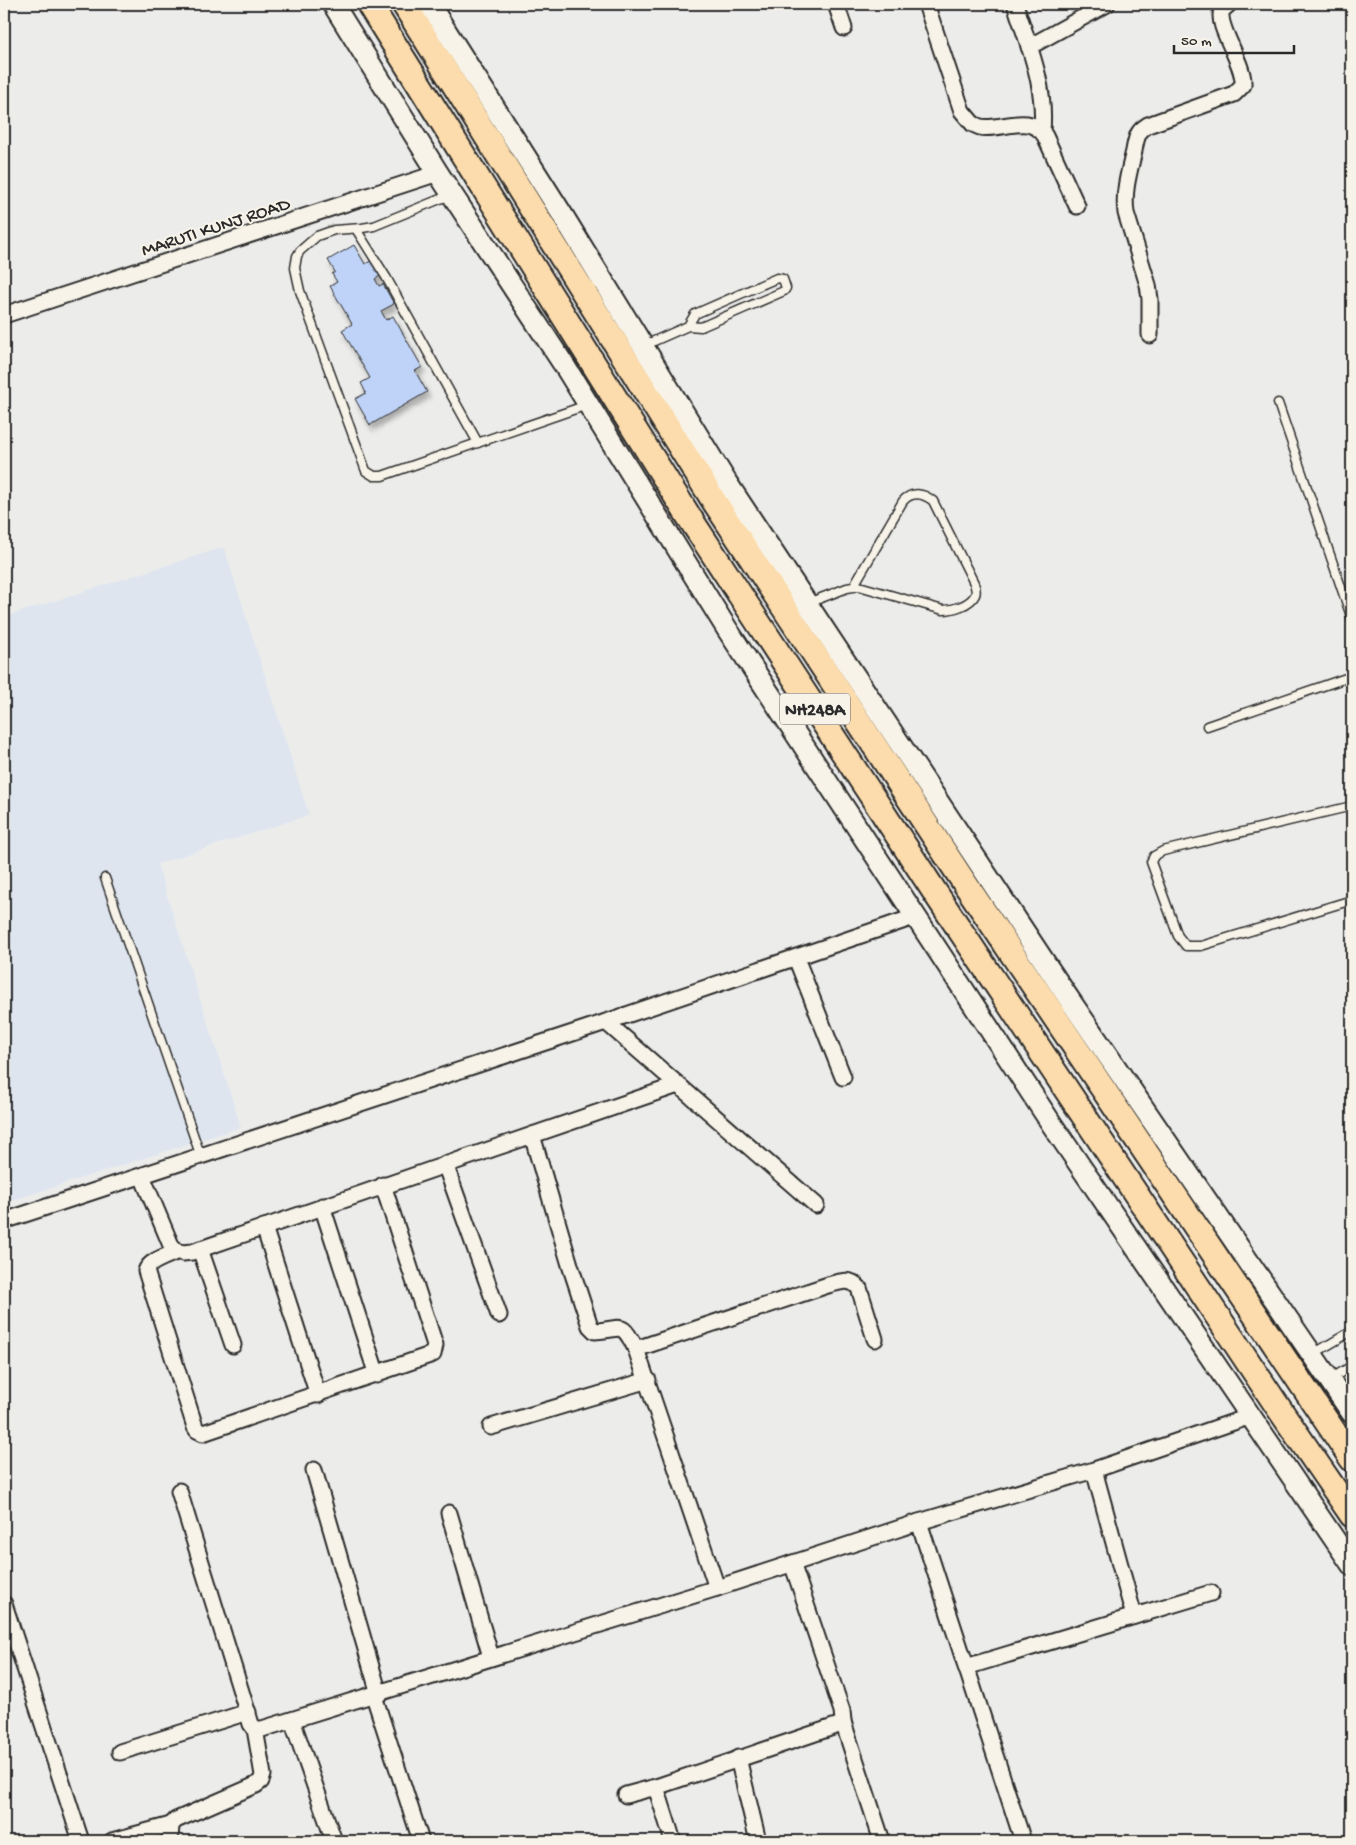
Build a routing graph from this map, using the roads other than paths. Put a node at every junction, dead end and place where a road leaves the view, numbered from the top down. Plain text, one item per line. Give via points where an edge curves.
1 (332, 4) edge
2 (369, 4) edge
3 (404, 4) edge
4 (429, 4) edge
5 (836, 4) edge
6 (926, 4) edge
7 (1015, 4) edge
8 (1107, 4) edge
9 (1229, 4) edge
10 (844, 28) dead end
11 (1029, 47) junction
12 (1042, 131) junction
13 (438, 173) junction
14 (452, 194) junction
15 (1077, 206) dead end
16 (356, 229) junction
17 (4, 315) edge
18 (688, 326) junction
19 (1150, 335) dead end
20 (643, 346) junction
21 (1278, 403) dead end
22 (588, 404) junction
23 (478, 443) junction
24 (853, 586) junction
25 (806, 604) junction
26 (1352, 619) edge
27 (1352, 676) edge
28 (1207, 726) dead end
29 (1352, 806) edge
30 (105, 878) dead end
31 (1352, 900) edge
32 (917, 916) junction
33 (796, 958) junction
34 (606, 1022) junction
35 (843, 1077) dead end
36 (678, 1085) junction
37 (532, 1135) junction
38 (201, 1157) junction
39 (445, 1164) junction
40 (142, 1176) junction
41 (383, 1186) junction
42 (816, 1205) dead end
43 (322, 1206) junction
44 (4, 1222) edge
45 (264, 1227) junction
46 (200, 1249) junction
47 (176, 1252) junction
48 (499, 1315) dead end
49 (1352, 1331) edge
50 (875, 1340) dead end
51 (233, 1345) dead end
52 (636, 1348) junction
53 (1311, 1355) junction
54 (1352, 1366) edge
55 (377, 1375) junction
56 (648, 1380) junction
57 (1329, 1380) junction
58 (318, 1395) junction
59 (1352, 1413) edge
60 (1251, 1416) junction
61 (491, 1427) dead end
62 (1352, 1459) edge
63 (314, 1470) dead end
64 (1094, 1470) junction
65 (179, 1491) dead end
66 (449, 1513) dead end
67 (1352, 1515) edge
68 (919, 1522) junction
69 (792, 1563) junction
70 (1352, 1565) edge
71 (717, 1588) junction
72 (1211, 1593) dead end
73 (4, 1604) edge
74 (1134, 1616) junction
75 (490, 1657) junction
76 (966, 1667) junction
77 (376, 1695) junction
78 (248, 1712) junction
79 (292, 1720) junction
80 (843, 1722) junction
81 (255, 1729) junction
82 (120, 1752) dead end
83 (738, 1758) junction
84 (656, 1787) junction
85 (626, 1795) dead end
86 (170, 1825) junction
87 (81, 1841) edge
88 (112, 1841) edge
89 (170, 1841) edge
90 (334, 1841) edge
91 (421, 1841) edge
92 (673, 1841) edge
93 (758, 1841) edge
94 (882, 1841) edge
95 (1023, 1841) edge

1 - 13 main road
2 - 67 highway, NH248A via 691,520 935,892
3 - 62 highway, NH248A via 714,501 964,882
4 - 20 main road
5 - 10 street
6 - 12 street via 966,118 980,127 1028,123
7 - 11 street
8 - 11 street
9 - 19 street via 1222,10 1221,20 1243,74 1243,85 1234,94 1143,128 1136,140 1126,180 1126,213 1150,299
11 - 12 street via 1043,98
12 - 15 street
13 - 14 main road
13 - 17 street, MARUTI KUNJ ROAD
14 - 16 lane via 374,226
14 - 22 main road
16 - 23 lane
16 - 23 lane via 334,230 317,236 300,251 295,268 300,291 366,471 382,476
18 - 18 lane via 695,314 778,278 785,283 784,292 701,326
18 - 20 lane
20 - 25 main road
21 - 26 lane
22 - 23 lane
22 - 32 main road via 727,629
24 - 24 lane via 943,610 959,607 972,599 976,592 933,501 920,494 911,494 903,501
24 - 25 lane
25 - 53 main road
27 - 28 lane
29 - 31 lane via 1163,851 1151,862 1178,936 1186,946 1201,946
30 - 38 lane
32 - 33 street
32 - 60 main road via 1053,1126
33 - 34 street
33 - 35 street
34 - 36 street
34 - 38 street
36 - 37 street
36 - 42 street
37 - 39 street
37 - 52 street via 590,1326 595,1331 621,1329
38 - 40 street
39 - 41 street
39 - 48 street
40 - 44 street
40 - 47 street
41 - 43 street
41 - 55 street via 435,1350 426,1358
43 - 45 street
43 - 55 street
45 - 46 street
45 - 58 street
46 - 47 street
46 - 51 street
47 - 58 street via 147,1267 146,1272 197,1430 205,1432
49 - 53 lane
50 - 52 street via 859,1288 849,1280
52 - 56 street
53 - 57 main road
54 - 57 lane
55 - 58 street
56 - 61 street
56 - 71 street
57 - 59 main road
60 - 64 street
60 - 70 main road
63 - 77 street
64 - 68 street
64 - 74 street
65 - 78 street
66 - 75 street
68 - 69 street
68 - 76 street
69 - 71 street
69 - 80 street
71 - 75 street
72 - 74 street
73 - 87 street
74 - 76 street
75 - 77 street
76 - 95 street
77 - 79 street
77 - 91 street
78 - 81 street
78 - 82 street
79 - 81 street via 270,1728
79 - 90 street
80 - 83 street
80 - 94 street
81 - 86 street via 263,1775 261,1781 191,1812
83 - 84 street
83 - 93 street
84 - 85 street
84 - 92 street
86 - 88 street
86 - 89 street

